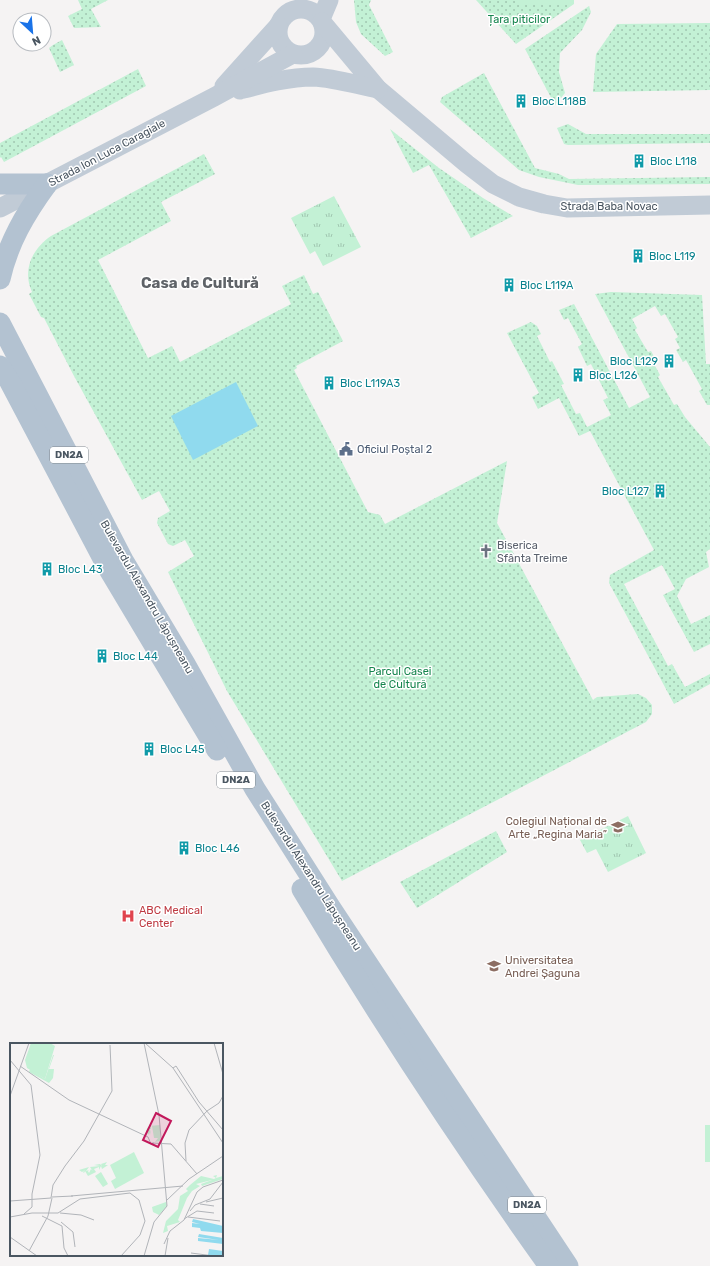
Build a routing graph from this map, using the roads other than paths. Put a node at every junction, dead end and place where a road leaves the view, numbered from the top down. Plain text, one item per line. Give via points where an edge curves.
1 (329, 0) edge
2 (297, 5) edge
3 (322, 20) junction
4 (278, 26) junction
5 (294, 54) junction
6 (378, 89) junction
7 (214, 97) junction
8 (0, 184) edge
9 (47, 184) junction
10 (710, 205) edge
11 (0, 208) edge
12 (0, 279) edge
13 (0, 308) edge
14 (0, 323) edge
15 (14, 348) junction
16 (0, 366) edge
17 (550, 1261) edge

1 - 3 main road
2 - 3 main road via 298,8 311,10
2 - 4 main road via 281,19
3 - 5 main road via 324,33 321,44 307,54
3 - 6 main road, Strada Baba Novac
4 - 5 main road via 277,33 282,46
4 - 7 main road, Strada Ion Luca Caragiale
5 - 6 main road, Strada Baba Novac
5 - 7 main road, Strada Ion Luca Caragiale
6 - 7 main road via 314,77 297,78
6 - 10 main road, Strada Baba Novac via 467,164 494,184 520,197 567,208
7 - 9 main road, Strada Ion Luca Caragiale
8 - 9 main road
9 - 11 main road, Strada Ion Luca Caragiale
9 - 12 main road via 19,226
13 - 15 main road
14 - 15 main road, Bulevardul Alexandru Lăpușneanu / DN2A
15 - 17 main road, Bulevardul Alexandru Lăpușneanu / DN2A via 124,562 255,789
16 - 17 main road, Bulevardul Alexandru Lăpușneanu / DN2A via 107,566 319,918 405,1056 491,1184

